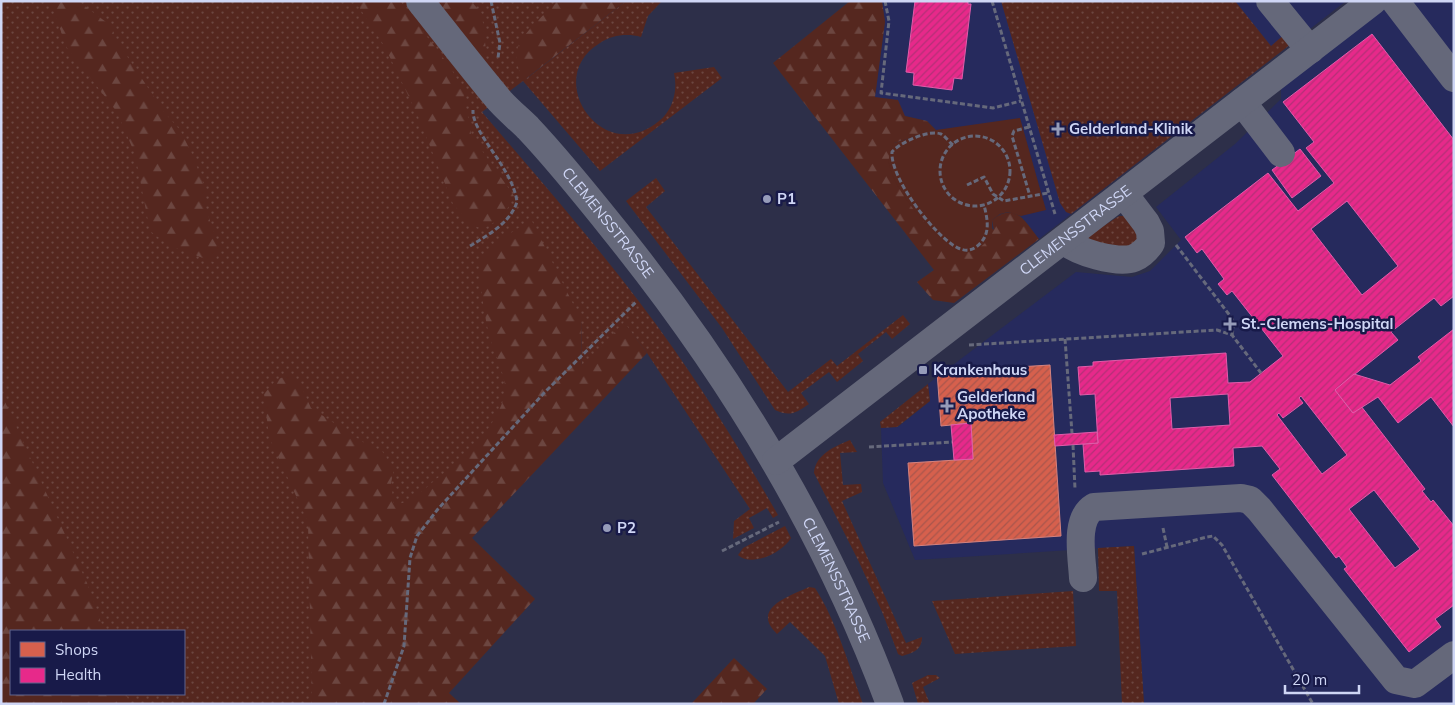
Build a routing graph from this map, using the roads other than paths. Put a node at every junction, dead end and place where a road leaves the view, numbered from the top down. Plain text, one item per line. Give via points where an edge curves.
1 (420, 1) edge
2 (1270, 1) edge
3 (1373, 1) edge
4 (1395, 1) edge
5 (1310, 50) junction
6 (1454, 78) edge
7 (1242, 102) junction
8 (1281, 153) dead end
9 (1124, 194) junction
10 (1064, 240) junction
11 (776, 461) junction
12 (1083, 578) dead end
13 (1454, 655) edge
14 (890, 704) edge

1 - 11 street, CLEMENSSTRASSE via 502,103 547,150 656,283 702,346
2 - 5 street
3 - 5 street, CLEMENSSTRASSE
4 - 6 street
5 - 7 street, CLEMENSSTRASSE
7 - 8 street
7 - 9 street, CLEMENSSTRASSE
9 - 10 street, CLEMENSSTRASSE
9 - 10 street via 1146,223 1152,237 1148,248 1132,259 1080,252
10 - 11 street, CLEMENSSTRASSE
11 - 14 street, CLEMENSSTRASSE via 851,609
12 - 13 street via 1082,525 1087,511 1102,505 1241,498 1250,500 1259,508 1396,680 1415,684

